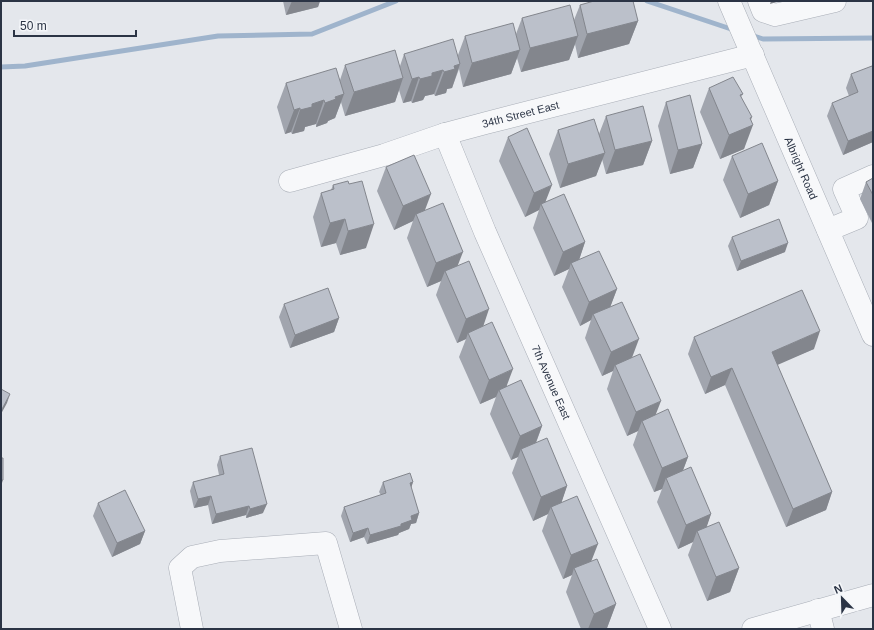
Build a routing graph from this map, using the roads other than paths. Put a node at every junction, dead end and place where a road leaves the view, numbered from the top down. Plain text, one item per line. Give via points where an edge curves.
1 (759, 1) edge
2 (835, 1) edge
3 (732, 7) edge
4 (750, 49) junction
5 (445, 134) junction
6 (873, 176) edge
7 (290, 181) dead end
8 (828, 230) junction
9 (873, 335) edge
10 (873, 595) edge
11 (821, 620) edge
12 (192, 629) edge
13 (351, 629) edge
14 (660, 629) edge
15 (754, 629) edge

1 - 2 street via 763,11 775,15
3 - 4 street, Albright Road
4 - 5 street, 34th Street East
4 - 8 street, Albright Road
5 - 7 street, 34th Street East via 384,155
5 - 14 street, 7th Avenue East via 485,232
6 - 8 street via 844,189 857,218
8 - 9 street, Albright Road
10 - 11 street
11 - 15 street
12 - 13 street via 180,568 192,557 220,551 326,543

